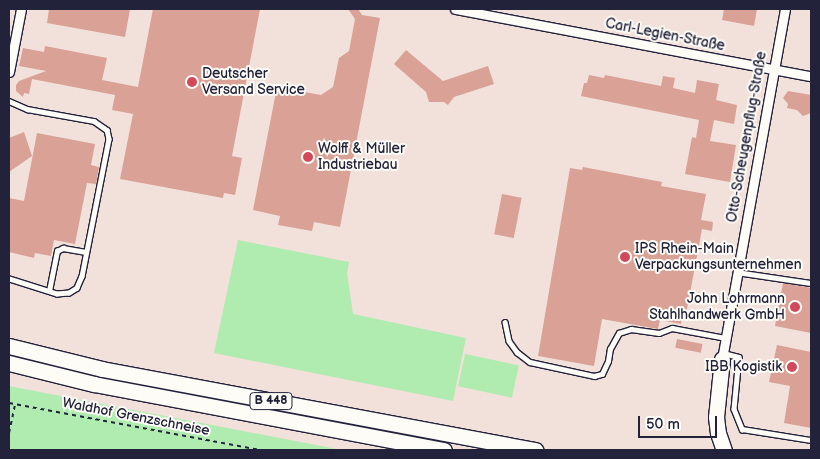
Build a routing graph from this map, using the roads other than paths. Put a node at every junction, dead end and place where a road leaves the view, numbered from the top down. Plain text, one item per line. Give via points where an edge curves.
1 (21, 9) edge
2 (455, 9) edge
3 (785, 9) edge
4 (773, 69) junction
5 (9, 72) edge
6 (811, 76) edge
7 (9, 100) edge
8 (86, 252) junction
9 (737, 272) junction
10 (9, 279) edge
11 (811, 283) edge
12 (49, 291) junction
13 (506, 322) dead end
14 (726, 338) junction
15 (9, 346) edge
16 (722, 356) junction
17 (9, 363) edge
18 (811, 440) edge
19 (444, 450) edge
20 (535, 450) edge
21 (724, 450) edge

1 - 5 street
2 - 4 street, Carl-Legien-Straße
3 - 4 street, Otto-Scheugenpflug-Straße
4 - 6 street, Carl-Legien-Straße
4 - 9 street, Otto-Scheugenpflug-Straße
7 - 8 lane via 27,108 94,121 107,130 108,146
8 - 12 lane via 77,288 63,294
8 - 12 lane via 63,248 57,251
9 - 11 lane
9 - 14 street, Otto-Scheugenpflug-Straße
10 - 12 lane
13 - 14 lane via 509,341 530,362 594,376 602,374 619,333 631,330 659,333 672,328
14 - 16 street, Otto-Scheugenpflug-Straße
15 - 20 main road, B 448 via 102,369
16 - 18 lane via 739,357 734,409 742,429
16 - 21 main road via 716,417
17 - 19 main road, B 448 via 94,384

